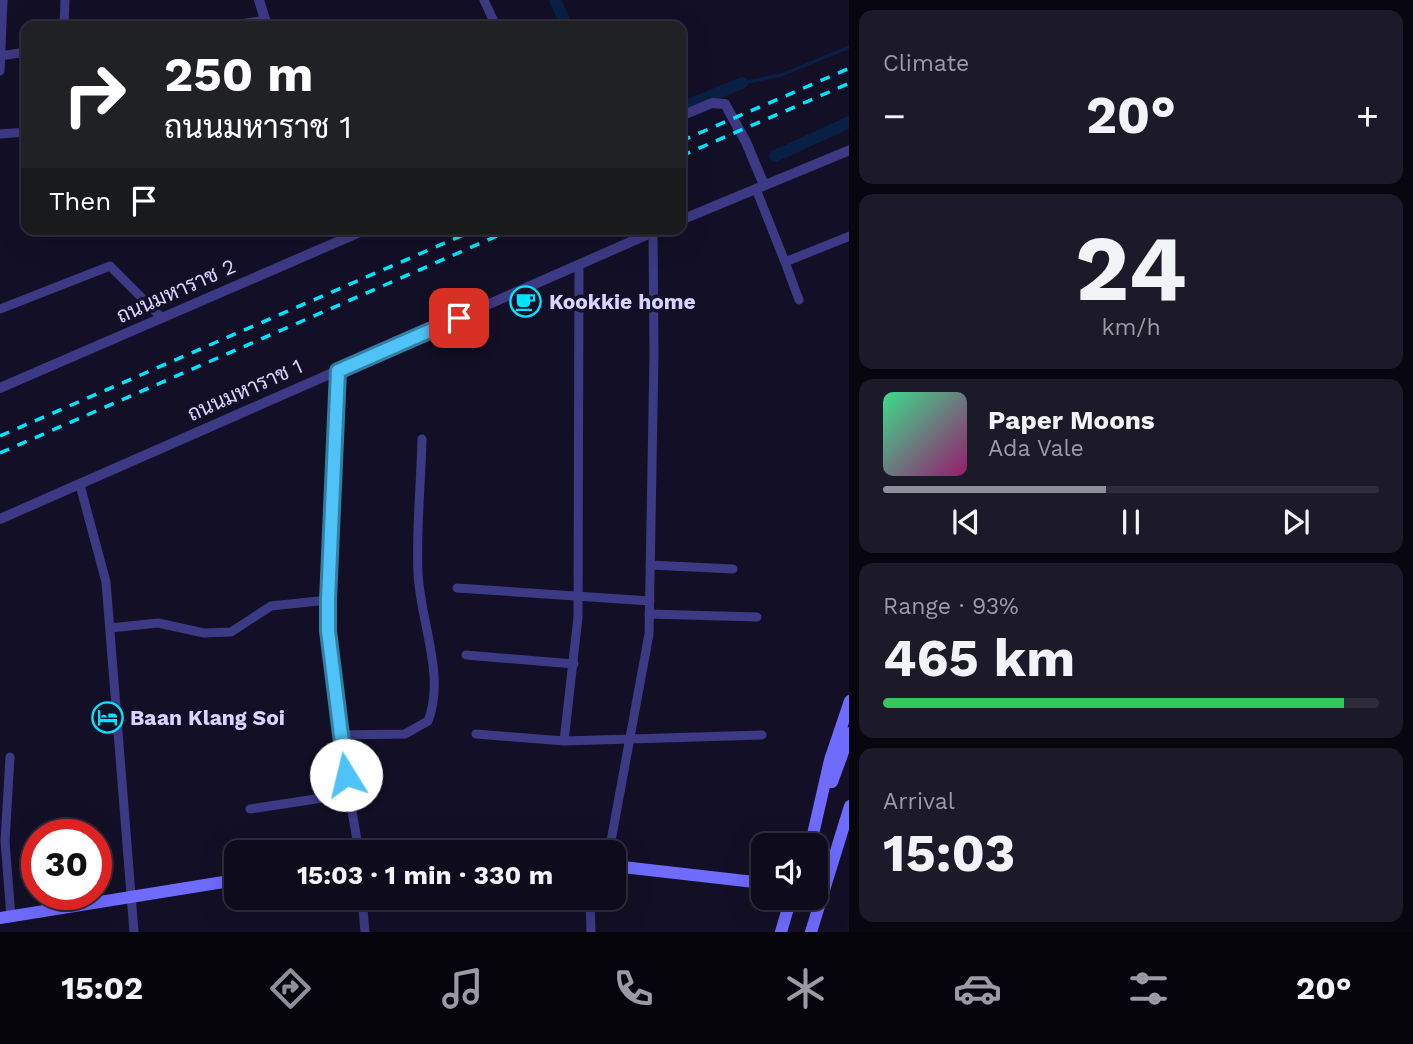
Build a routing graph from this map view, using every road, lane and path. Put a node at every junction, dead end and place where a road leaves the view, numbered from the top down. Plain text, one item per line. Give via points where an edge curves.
1 (3, 0) edge
2 (65, 0) edge
3 (260, 0) edge
4 (484, 0) edge
5 (64, 21) edge
6 (265, 21) edge
7 (494, 21) edge
8 (21, 53) edge
9 (0, 56) edge
10 (0, 71) edge
11 (686, 114) edge
12 (21, 132) edge
13 (0, 134) edge
14 (849, 150) edge
15 (760, 187) junction
16 (686, 218) edge
17 (332, 235) edge
18 (352, 235) edge
19 (648, 235) edge
20 (657, 235) edge
21 (849, 236) edge
22 (335, 242) junction
23 (785, 262) junction
24 (579, 265) junction
25 (799, 300) dead end
26 (1, 306) edge
27 (162, 318) junction
28 (338, 371) junction
29 (0, 388) edge
30 (422, 439) dead end
31 (80, 485) junction
32 (0, 519) edge
33 (650, 565) junction
34 (733, 569) dead end
35 (457, 588) dead end
36 (579, 596) junction
37 (328, 600) junction
38 (650, 601) junction
39 (649, 614) junction
40 (757, 617) dead end
41 (110, 628) junction
42 (466, 655) dead end
43 (574, 664) junction
44 (849, 701) edge
45 (849, 733) edge
46 (476, 734) dead end
47 (762, 735) dead end
48 (340, 736) junction
49 (629, 739) junction
50 (564, 741) junction
51 (10, 757) dead end
52 (349, 794) junction
53 (849, 806) edge
54 (250, 810) dead end
55 (849, 820) edge
56 (813, 833) edge
57 (815, 833) edge
58 (357, 840) edge
59 (611, 840) edge
60 (626, 867) edge
61 (224, 882) edge
62 (751, 882) edge
63 (132, 898) junction
64 (363, 910) edge
65 (590, 910) edge
66 (787, 910) edge
67 (5, 918) edge
68 (134, 932) edge
69 (365, 932) edge
70 (591, 932) edge
71 (781, 932) edge
72 (811, 932) edge

1 - 9 street
2 - 5 street
3 - 6 street
4 - 7 street
8 - 9 street
9 - 10 street
11 - 15 street via 712,103 725,104 746,142
12 - 13 street
14 - 15 street
15 - 16 street
15 - 23 street
17 - 22 street
18 - 22 street, ถนนมหาราช 2
19 - 24 street, ถนนมหาราช 1
20 - 33 street
21 - 23 street
22 - 27 street, ถนนมหาราช 2
23 - 25 street
24 - 28 street, ถนนมหาราช 1
24 - 36 street
26 - 27 street via 110,266
27 - 29 street, ถนนมหาราช 2
28 - 31 street, ถนนมหาราช 1
28 - 37 street
30 - 48 street via 418,575 433,673 433,709 428,721 405,734
31 - 32 street, ถนนมหาราช 1
31 - 41 street via 106,582
33 - 34 street
33 - 38 street
35 - 36 street
36 - 38 street
36 - 43 street
37 - 41 street via 271,606 231,632 204,634 158,623
37 - 48 street
38 - 39 street
39 - 40 street
39 - 49 street
41 - 63 street
42 - 43 street
43 - 50 street
44 - 56 main road
45 - 57 main road
46 - 50 street
47 - 49 street
48 - 52 street
49 - 50 street
49 - 59 street
51 - 67 street
52 - 54 street
52 - 58 street
53 - 72 main road
55 - 72 main road
60 - 62 main road
61 - 63 main road
63 - 67 main road
63 - 68 street
64 - 69 street
65 - 70 street
66 - 71 main road

